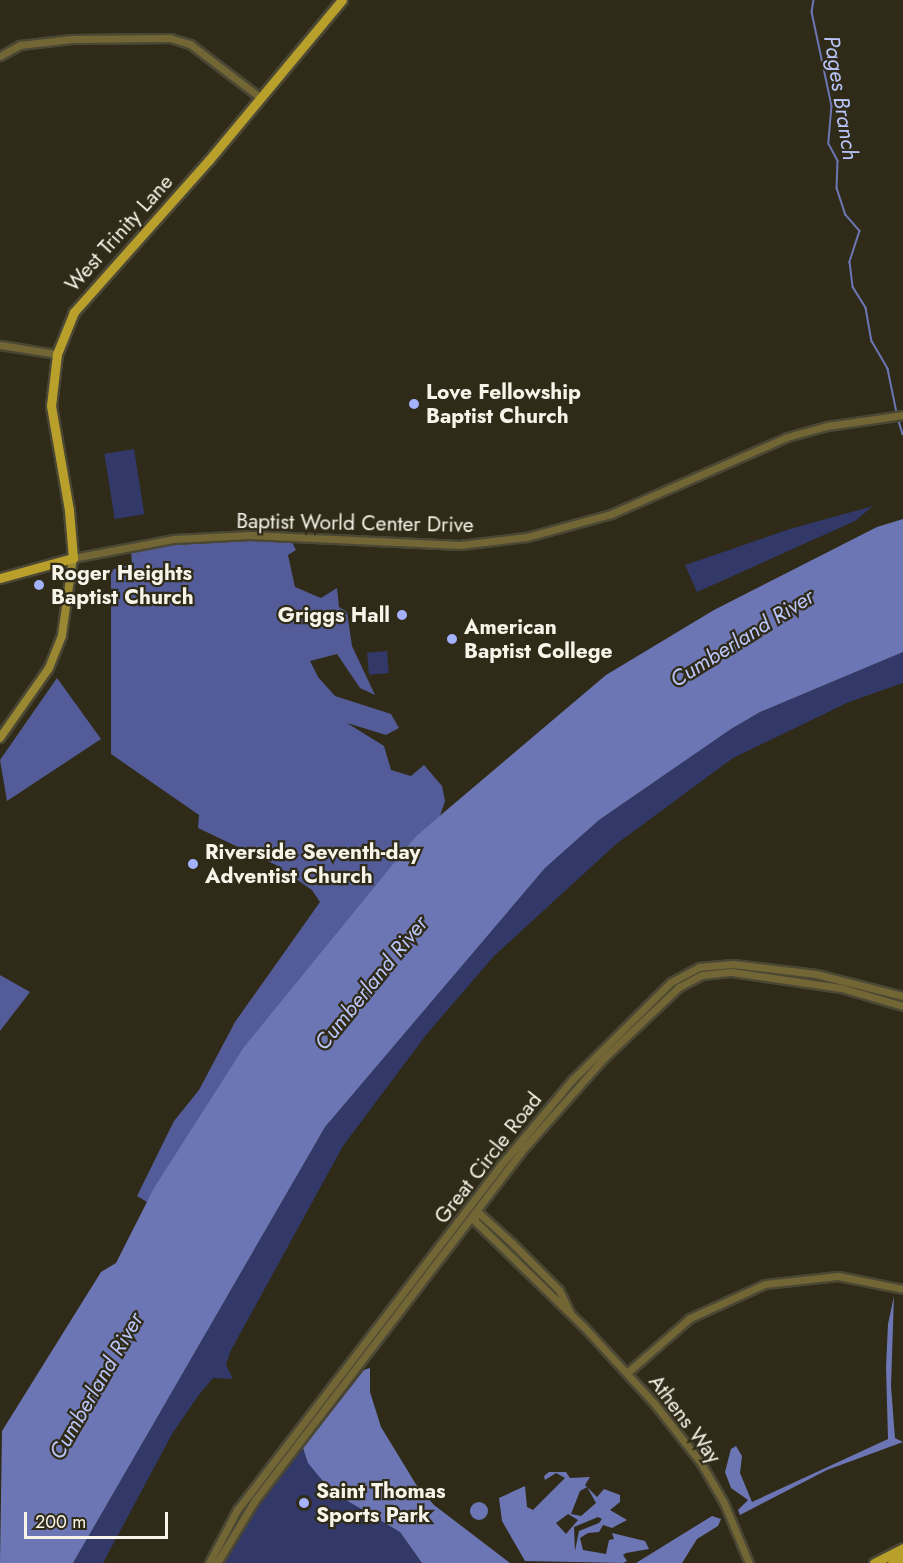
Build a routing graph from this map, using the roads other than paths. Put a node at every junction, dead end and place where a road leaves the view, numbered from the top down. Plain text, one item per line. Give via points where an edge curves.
1 (342, 0) edge
2 (0, 56) edge
3 (261, 98) junction
4 (0, 345) edge
5 (57, 354) junction
6 (903, 415) edge
7 (73, 558) junction
8 (0, 578) edge
9 (0, 738) edge
10 (903, 996) edge
11 (903, 1006) edge
12 (467, 1209) junction
13 (475, 1214) junction
14 (501, 1244) junction
15 (523, 1254) junction
16 (903, 1289) edge
17 (570, 1313) junction
18 (628, 1372) junction
19 (334, 1396) junction
20 (307, 1417) junction
21 (903, 1548) edge
22 (903, 1557) edge
23 (209, 1563) edge
24 (218, 1563) edge
25 (749, 1563) edge
26 (874, 1563) edge
27 (892, 1563) edge

1 - 3 main road, West Trinity Lane
2 - 3 street via 20,45 72,39 170,38 190,44
3 - 5 main road, West Trinity Lane via 81,300
4 - 5 street
5 - 7 main road, West Trinity Lane via 51,406
6 - 7 street, Baptist World Center Drive via 865,419 787,437 611,514 527,537 450,545 250,535 174,539
7 - 8 main road
7 - 9 main road, West Trinity Lane via 69,597 55,651 36,689
10 - 12 street, Great Circle Road via 816,974 737,964 692,970 664,988 572,1080
11 - 13 street, Great Circle Road via 841,988 768,977 725,972 694,978 669,995 589,1074
12 - 13 street, Athens Way
12 - 20 street, Great Circle Road
13 - 14 street, Athens Way via 475,1221
13 - 15 street, Athens Way via 480,1214
13 - 19 street, Great Circle Road
14 - 15 street
14 - 17 street, Athens Way
15 - 17 street, Athens Way via 559,1290
16 - 18 street via 838,1276 765,1284 690,1318
17 - 18 street, Athens Way
18 - 25 street, Athens Way via 701,1463 724,1503
19 - 20 street
19 - 24 street, Great Circle Road via 241,1519
20 - 23 street, Great Circle Road via 231,1518
21 - 26 main road
22 - 27 main road

